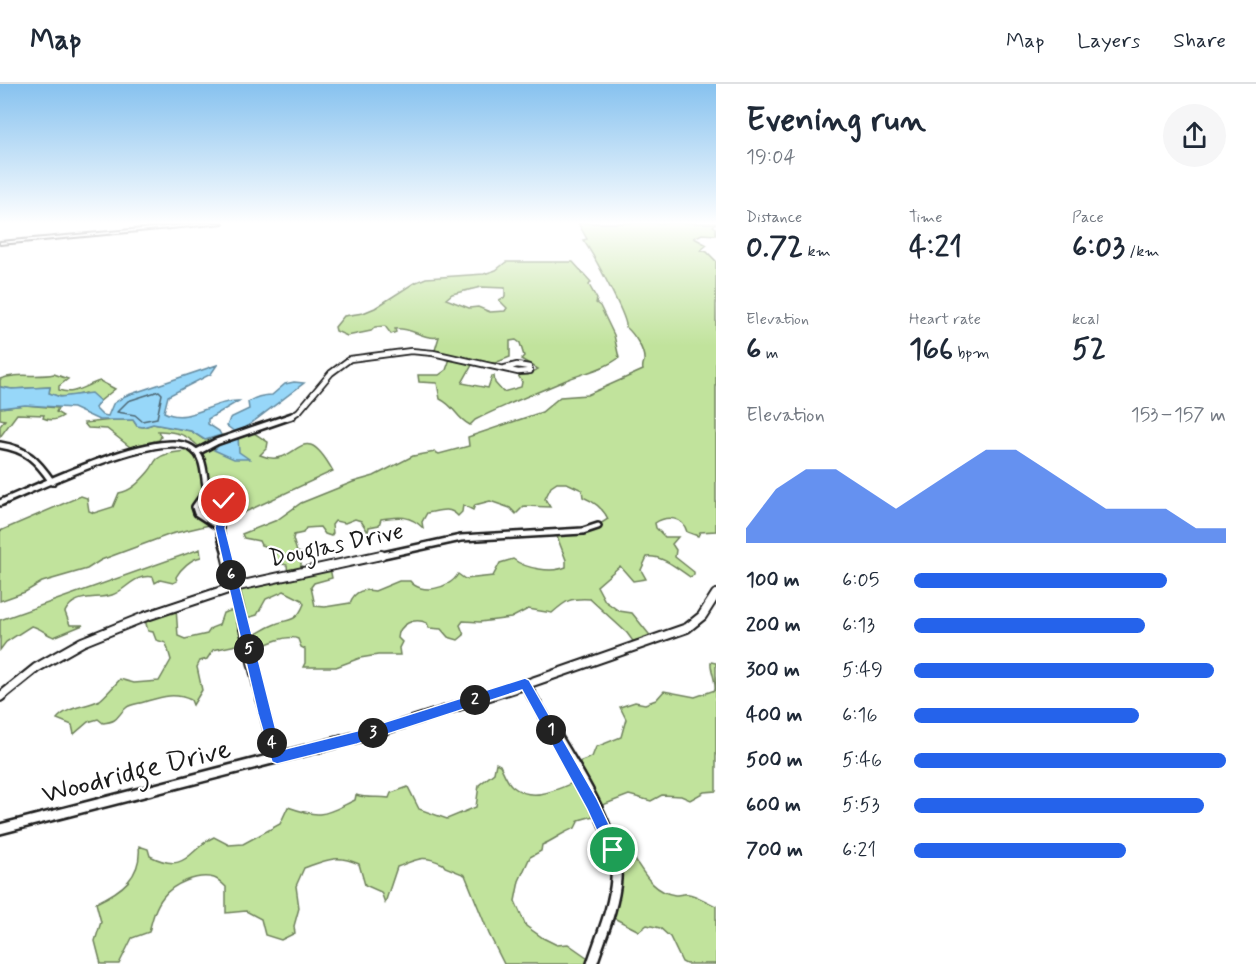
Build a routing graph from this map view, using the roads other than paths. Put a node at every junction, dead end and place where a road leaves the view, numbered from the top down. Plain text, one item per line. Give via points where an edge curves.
1 (505, 368) dead end
2 (0, 446) edge
3 (196, 452) junction
4 (52, 482) junction
5 (207, 490) junction
6 (0, 503) edge
7 (598, 526) dead end
8 (220, 528) junction
9 (234, 587) junction
10 (716, 594) edge
11 (525, 684) junction
12 (0, 697) edge
13 (277, 758) junction
14 (0, 829) edge
15 (592, 964) edge

1 - 3 street via 411,351 350,359 288,418
2 - 4 street via 28,452
3 - 4 street via 181,444 155,444
3 - 5 street via 203,465
4 - 6 street
5 - 8 street via 224,501
5 - 8 street via 195,507 197,513
7 - 9 street, Douglas Drive via 583,531 451,540
8 - 9 street
9 - 12 street, Douglas Drive via 82,642 36,668
9 - 13 street
10 - 11 street, Woodridge Drive via 702,616 687,628
11 - 13 street, Woodridge Drive via 357,738
11 - 15 street via 613,850 616,875 609,914
13 - 14 street, Woodridge Drive

